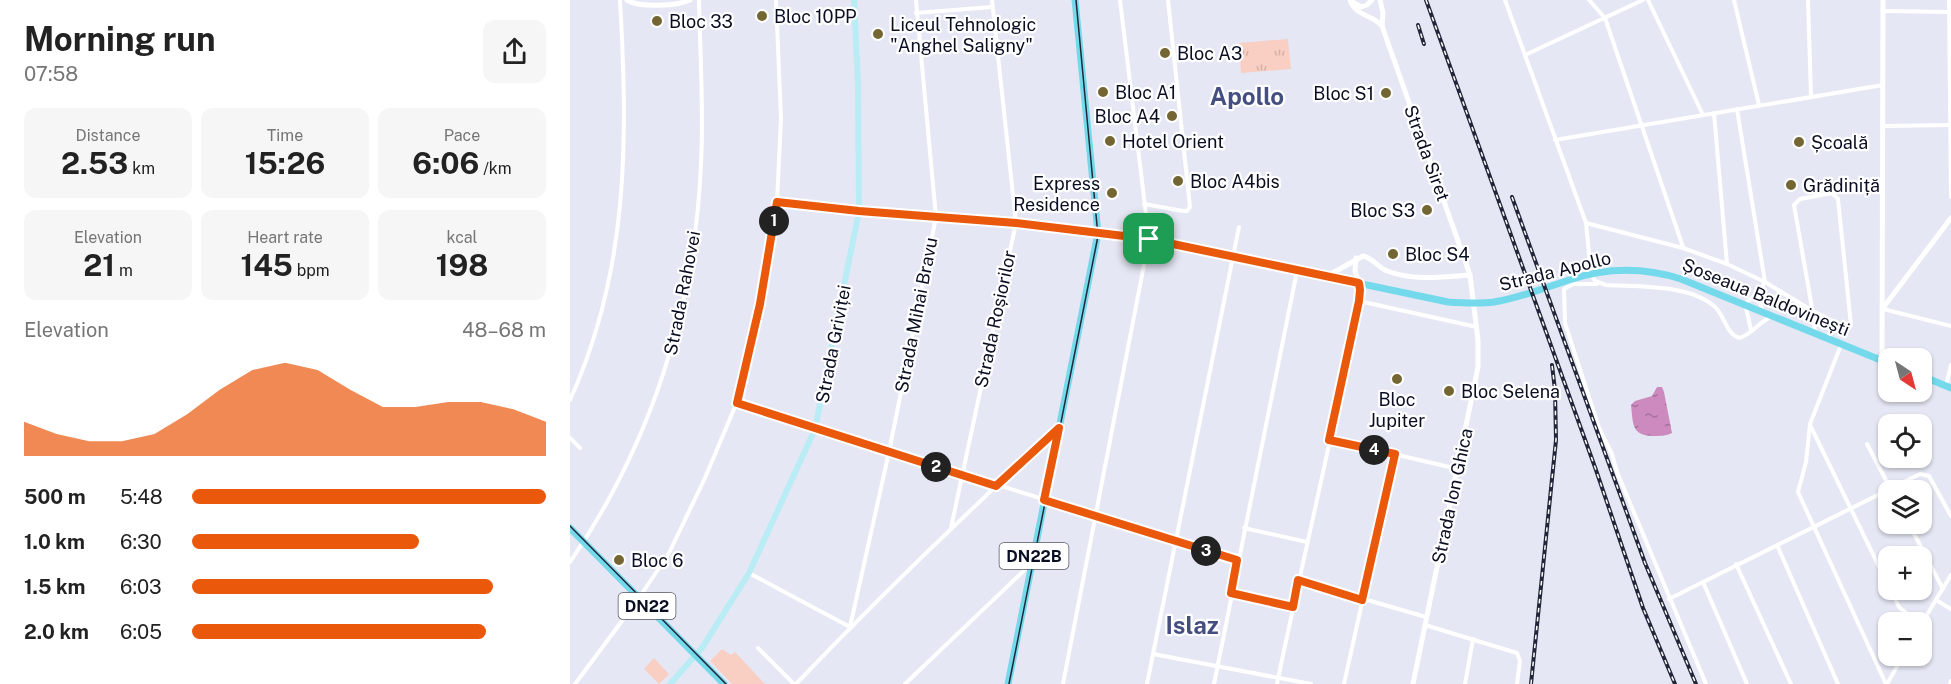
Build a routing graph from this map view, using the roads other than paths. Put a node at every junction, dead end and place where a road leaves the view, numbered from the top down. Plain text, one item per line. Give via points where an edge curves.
1 (620, 0) edge
2 (627, 0) edge
3 (690, 0) edge
4 (699, 0) edge
5 (776, 0) edge
6 (854, 0) edge
7 (916, 0) edge
8 (992, 0) edge
9 (1075, 0) edge
10 (1120, 0) edge
11 (1168, 0) edge
12 (1350, 0) edge
13 (1372, 0) edge
14 (1380, 0) edge
15 (1505, 0) edge
16 (1588, 0) edge
17 (1642, 0) edge
18 (1648, 0) edge
19 (1734, 0) edge
20 (1808, 0) edge
21 (1883, 0) edge
22 (1949, 0) edge
23 (992, 7) junction
24 (1883, 11) junction
25 (1950, 12) edge
26 (916, 13) junction
27 (1605, 18) junction
28 (1382, 26) junction
29 (1525, 55) junction
30 (1883, 84) junction
31 (1811, 96) junction
32 (1759, 105) junction
33 (1737, 109) junction
34 (1714, 113) junction
35 (1703, 115) junction
36 (1951, 125) edge
37 (1641, 126) junction
38 (1883, 126) junction
39 (1555, 140) junction
40 (1951, 196) edge
41 (777, 202) junction
42 (1143, 204) junction
43 (859, 211) junction
44 (936, 217) junction
45 (1951, 218) edge
46 (1016, 223) junction
47 (1586, 223) junction
48 (1239, 226) dead end
49 (1098, 233) junction
50 (1149, 239) junction
51 (1683, 248) junction
52 (1233, 257) junction
53 (1356, 258) junction
54 (1727, 264) junction
55 (1629, 269) joint
56 (1297, 271) junction
57 (1470, 275) junction
58 (1326, 276) junction
59 (1765, 282) junction
60 (1359, 283) junction
61 (1601, 284) junction
62 (1758, 294) junction
63 (1359, 301) junction
64 (1745, 303) junction
65 (1475, 307) joint
66 (1882, 309) junction
67 (1811, 310) junction
68 (1762, 311) junction
69 (1774, 316) junction
70 (1951, 326) edge
71 (1477, 327) junction
72 (1751, 331) junction
73 (1815, 333) junction
74 (1841, 344) junction
75 (1884, 348) edge
76 (1878, 359) edge
77 (1951, 365) edge
78 (1932, 380) edge
79 (1949, 387) edge
80 (570, 400) edge
81 (737, 403) junction
82 (1810, 424) junction
83 (1059, 428) junction
84 (815, 429) junction
85 (570, 438) edge
86 (1329, 440) junction
87 (1867, 444) dead end
88 (580, 448) dead end
89 (889, 452) junction
90 (1395, 454) junction
91 (1459, 469) junction
92 (961, 475) junction
93 (1886, 480) edge
94 (1909, 480) edge
95 (1932, 480) edge
96 (1932, 481) edge
97 (996, 486) junction
98 (1878, 496) edge
99 (1044, 500) junction
100 (1852, 508) junction
101 (1951, 516) edge
102 (1096, 517) junction
103 (1814, 526) junction
104 (570, 528) edge
105 (951, 528) junction
106 (1244, 528) junction
107 (1914, 534) edge
108 (584, 542) junction
109 (1175, 542) junction
110 (1307, 542) junction
111 (1777, 544) junction
112 (1237, 560) junction
113 (570, 562) edge
114 (1032, 563) junction
115 (1736, 564) junction
116 (1878, 564) edge
117 (749, 573) junction
118 (1951, 575) edge
119 (1298, 580) junction
120 (1703, 582) junction
121 (1943, 589) junction
122 (1231, 593) junction
123 (639, 598) junction
124 (1669, 598) junction
125 (1362, 600) junction
126 (1896, 600) edge
127 (1936, 600) junction
128 (1293, 607) junction
129 (1951, 609) edge
130 (1906, 612) edge
131 (1929, 612) edge
132 (1426, 617) junction
133 (1424, 625) junction
134 (850, 627) junction
135 (1473, 639) junction
136 (758, 648) dead end
137 (1153, 654) junction
138 (696, 656) junction
139 (1217, 665) junction
140 (1897, 666) edge
141 (1278, 677) junction
142 (575, 684) edge
143 (670, 684) edge
144 (724, 684) edge
145 (794, 684) edge
146 (905, 684) edge
147 (1008, 684) edge
148 (1063, 684) edge
149 (1147, 684) edge
150 (1214, 684) edge
151 (1276, 684) edge
152 (1311, 684) edge
153 (1344, 684) edge
154 (1413, 684) edge
155 (1465, 684) edge
156 (1517, 684) edge
157 (1706, 684) edge
158 (1747, 684) edge
159 (1791, 684) edge
160 (1838, 684) edge
161 (1886, 684) edge

1 - 80 street via 625,93 621,202 597,329
2 - 3 street via 640,5
4 - 108 street, Strada Rahovei via 701,175 679,323 648,416
5 - 41 street via 781,118
6 - 43 main road, Strada Griviței
7 - 26 street, Strada Mihai Bravu
8 - 23 street, Strada Roșiorilor
9 - 49 main road, DN22B
10 - 42 street
11 - 42 street via 1190,207 1183,212
12 - 13 street via 1361,7
12 - 28 street via 1355,10
14 - 28 street, Strada Siret
15 - 29 street
16 - 27 street
17 - 27 street
18 - 35 street
19 - 32 street
20 - 31 street
21 - 24 street
22 - 25 street
23 - 26 street
23 - 46 street, Strada Roșiorilor
24 - 25 street
24 - 30 street
25 - 36 street
26 - 44 street, Strada Mihai Bravu
27 - 29 street
27 - 37 street
28 - 57 street, Strada Siret
29 - 39 street
30 - 31 street
30 - 38 street
31 - 32 street
32 - 33 street
33 - 34 street
33 - 59 street
34 - 35 street
34 - 54 street
35 - 37 street
36 - 38 street
36 - 40 street
37 - 39 street
37 - 51 street
38 - 66 street
39 - 47 street
41 - 43 street, Strada Apollo
41 - 81 street via 760,304
42 - 50 street
43 - 44 street, Strada Apollo
43 - 84 main road, Strada Griviței
44 - 46 street, Strada Apollo
44 - 89 street, Strada Mihai Bravu
45 - 66 street
46 - 49 street, Strada Apollo
46 - 92 street, Strada Roșiorilor
47 - 51 street
47 - 61 street via 1591,274
48 - 52 street
49 - 50 main road, Strada Apollo
49 - 83 main road, DN22B
50 - 52 main road, Strada Apollo
50 - 102 street
51 - 54 street
52 - 56 main road, Strada Apollo
52 - 109 street
53 - 57 street via 1368,257 1385,270 1410,276
53 - 58 street
53 - 60 street
54 - 59 street
55 - 60 main road, Strada Apollo via 1592,273 1483,303 1448,302
55 - 64 main road, Șoseaua Baldovinești via 1671,276
56 - 58 main road, Strada Apollo
56 - 106 street
57 - 65 street, Strada Siret
58 - 60 main road, Strada Apollo
59 - 62 street
59 - 67 street
60 - 63 street
61 - 72 street via 1663,288 1693,295 1714,306 1735,337
61 - 124 street via 1573,284 1564,289 1565,323 1599,428
62 - 64 street
62 - 68 street
63 - 71 street
63 - 86 street
64 - 68 main road, Șoseaua Baldovinești
64 - 72 street
65 - 71 street, Strada Ion Ghica
66 - 70 street
66 - 75 street
67 - 67 street via 1795,202 1828,193 1836,196 1851,324 1848,329
67 - 73 street
68 - 69 main road, Șoseaua Baldovinești
69 - 72 street
69 - 73 main road, Șoseaua Baldovinești
71 - 91 street, Strada Ion Ghica via 1478,367
73 - 74 main road, Șoseaua Baldovinești
74 - 76 main road, Șoseaua Baldovinești
74 - 82 street
77 - 79 street
78 - 79 main road
81 - 84 street
81 - 123 street via 680,532
82 - 100 street
82 - 103 street via 1798,492
83 - 97 street
83 - 99 main road, DN22B
84 - 89 street
84 - 117 main road, Strada Griviței
85 - 88 street
86 - 90 street
86 - 110 street
87 - 93 street
89 - 92 street
89 - 134 street, Strada Mihai Bravu
90 - 91 street
90 - 125 street
91 - 132 street, Strada Ion Ghica
92 - 97 street
92 - 105 street, Strada Roșiorilor
94 - 95 street via 1920,474
96 - 101 street
97 - 99 street
97 - 105 street
98 - 100 street
99 - 102 street
99 - 114 main road, DN22B
100 - 103 street
100 - 116 street
102 - 109 street
102 - 148 street
103 - 111 street
103 - 161 street
104 - 108 main road, DN22
105 - 134 street
106 - 110 street
106 - 112 street
107 - 121 street
108 - 113 street, Strada Rahovei
108 - 123 main road, DN22
109 - 112 street
109 - 137 street
110 - 119 street
111 - 115 street
111 - 160 street
112 - 122 street
114 - 146 street
114 - 147 main road, DN22B
115 - 120 street
115 - 159 street
117 - 134 street
117 - 138 main road, Strada Griviței
118 - 121 street
119 - 125 street
119 - 128 street
120 - 124 street
120 - 158 street
121 - 127 street
122 - 128 street
122 - 139 street
123 - 138 main road, DN22
123 - 142 street
124 - 157 street
125 - 132 street
125 - 153 street
126 - 130 street
127 - 129 street
127 - 131 street
128 - 141 street
132 - 133 street, Strada Ion Ghica
133 - 135 street
133 - 154 street, Strada Ion Ghica
134 - 145 street
135 - 155 street
135 - 156 street via 1517,653
136 - 145 street
137 - 139 street
137 - 149 street
138 - 143 main road, Strada Griviței
138 - 144 main road, DN22
139 - 141 street
139 - 150 street
140 - 161 street
141 - 151 street
141 - 152 street

